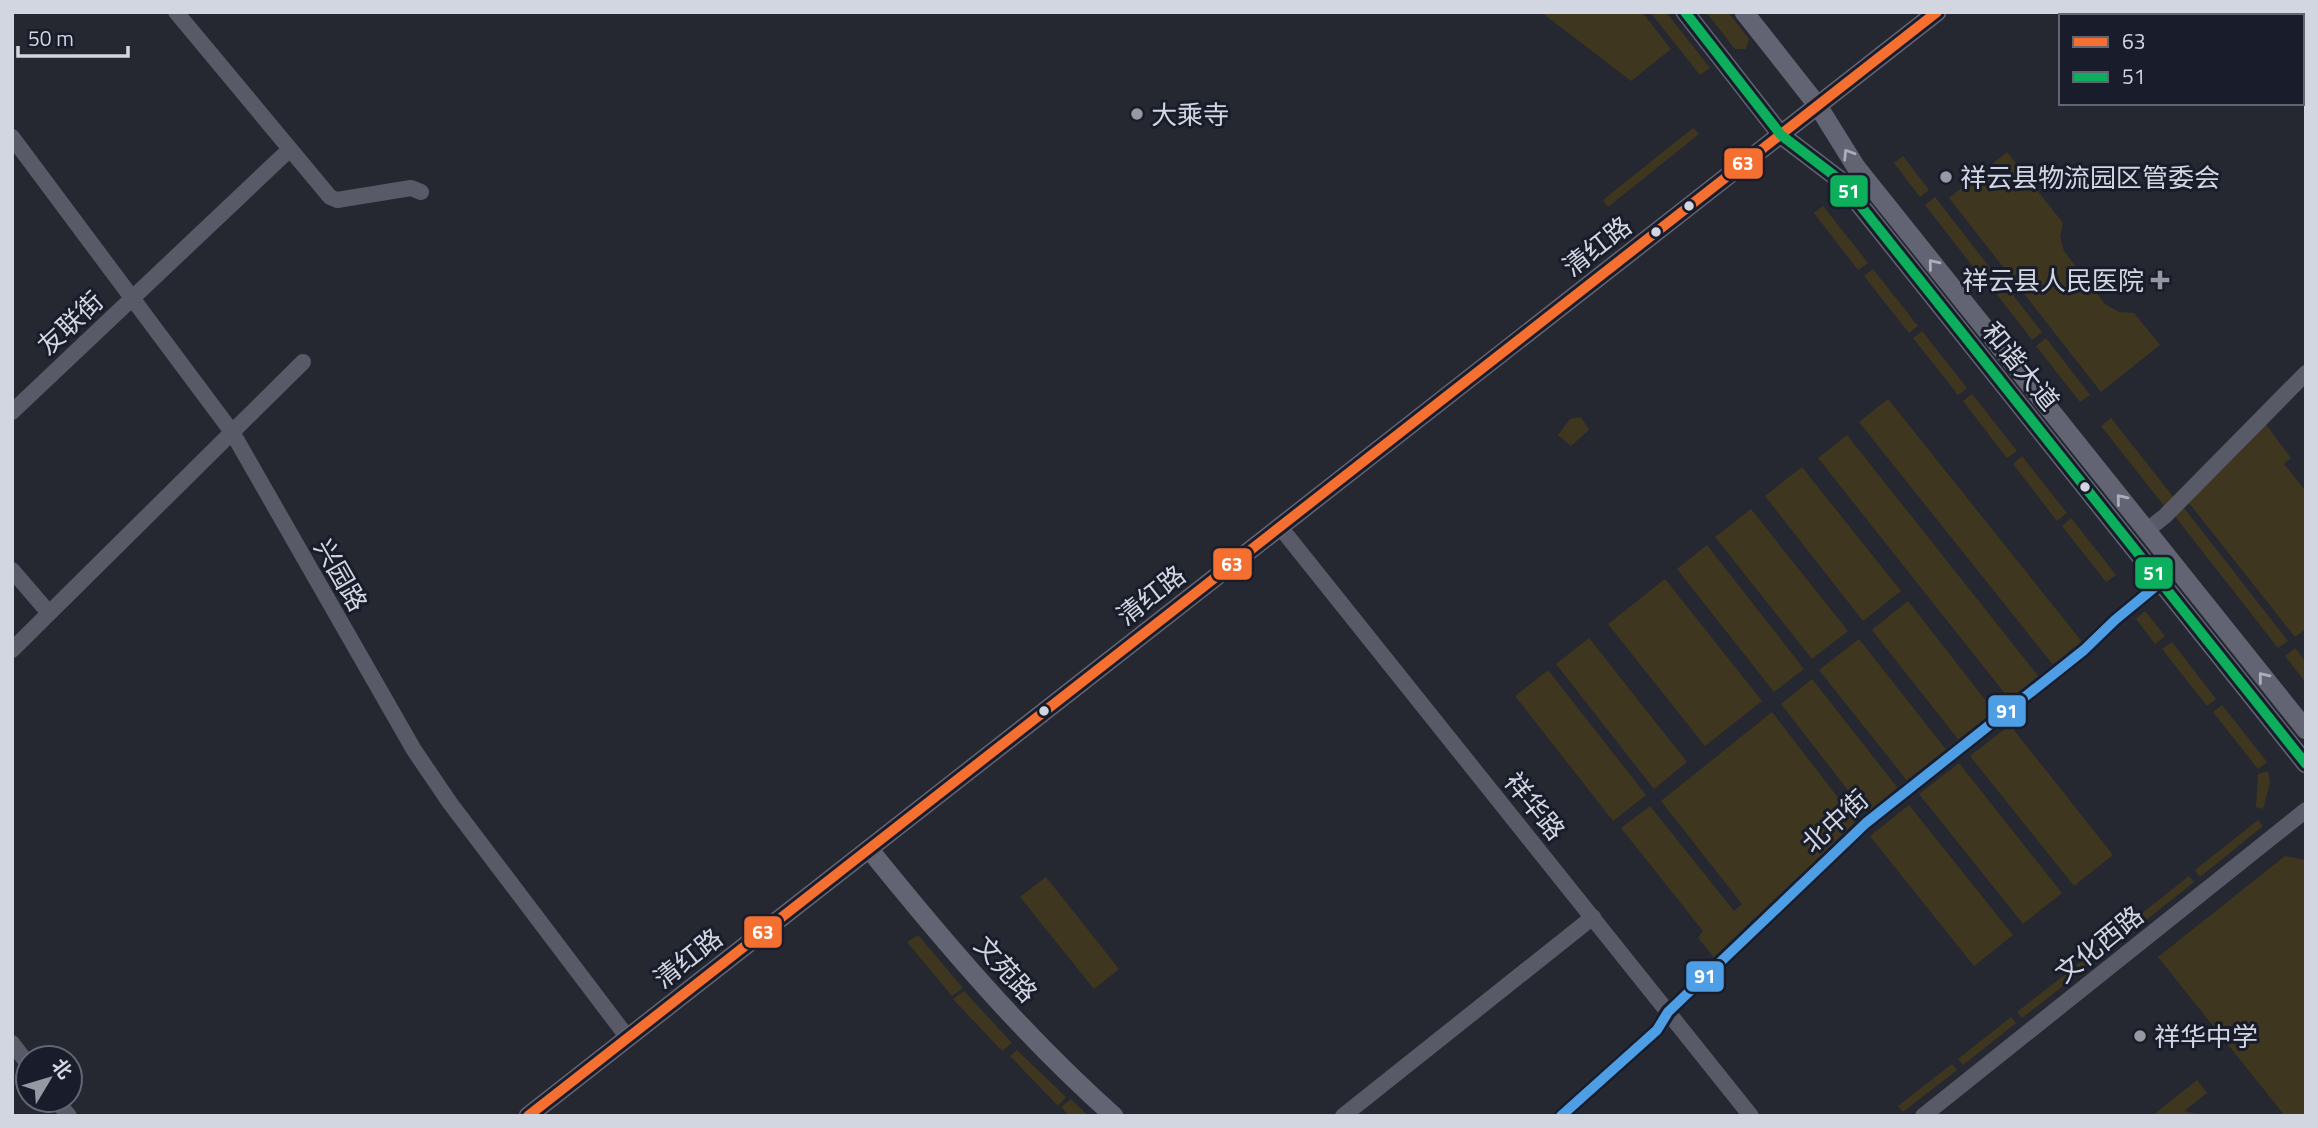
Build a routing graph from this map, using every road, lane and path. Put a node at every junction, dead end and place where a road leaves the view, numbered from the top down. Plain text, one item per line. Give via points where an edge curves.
1 (176, 12) edge
2 (1685, 12) edge
3 (1744, 12) edge
4 (1937, 12) edge
5 (1818, 106) junction
6 (1781, 135) junction
7 (12, 137) edge
8 (289, 150) junction
9 (421, 192) dead end
10 (131, 299) junction
11 (303, 362) dead end
12 (2306, 373) edge
13 (12, 412) edge
14 (232, 432) junction
15 (1280, 527) junction
16 (2146, 531) junction
17 (12, 570) edge
18 (2161, 582) junction
19 (49, 613) junction
20 (12, 650) edge
21 (2306, 730) edge
22 (2306, 764) edge
23 (2306, 810) edge
24 (869, 849) junction
25 (1593, 917) junction
26 (1668, 1012) junction
27 (628, 1038) junction
28 (528, 1116) edge
29 (1114, 1116) edge
30 (1343, 1116) edge
31 (1561, 1116) edge
32 (1751, 1116) edge
33 (1923, 1116) edge

1 - 8 street
2 - 6 main road, 和谐大道
3 - 5 main road, 和谐大道
4 - 5 main road, 清红路
5 - 6 main road, 清红路
16 -> 5 main road, 和谐大道 via 1856,167
6 - 15 main road, 清红路
6 - 18 main road, 和谐大道 via 1840,180
7 - 10 street, 兴园路
8 - 9 street via 337,200 394,189
8 - 10 street, 友联街
10 - 13 street, 友联街
10 - 14 street, 兴园路
11 - 14 street
12 - 16 street
14 - 19 street
14 - 27 street, 兴园路 via 414,750
15 - 24 main road, 清红路
15 - 25 street, 祥华路
21 -> 16 main road, 和谐大道
17 - 19 street
18 - 22 main road, 和谐大道
18 - 26 street, 北中街 via 2084,650 1867,823
19 - 20 street
23 - 33 street, 文化西路
24 - 27 main road, 清红路
24 - 29 main road, 文苑路 via 996,999
25 - 26 street, 祥华路
25 - 30 street
26 - 31 street, 北中街 via 1657,1030
26 - 32 street, 祥华路
27 - 28 main road, 清红路

